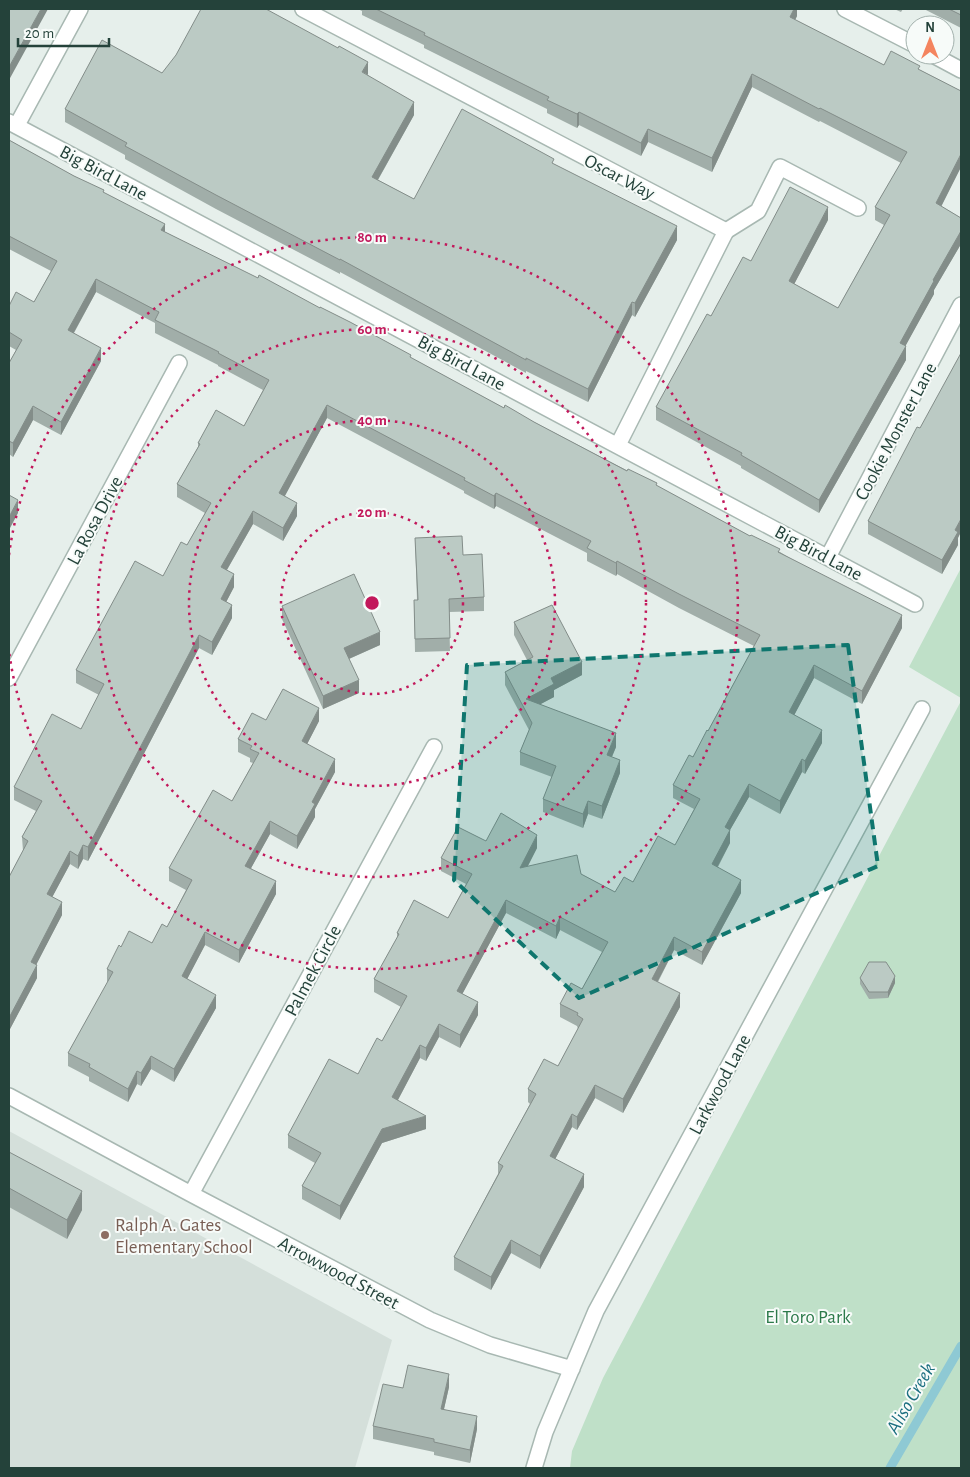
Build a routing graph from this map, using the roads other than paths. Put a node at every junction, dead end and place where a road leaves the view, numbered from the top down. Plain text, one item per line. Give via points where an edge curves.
1 (80, 9) edge
2 (303, 9) edge
3 (845, 9) edge
4 (905, 40) edge
5 (13, 124) edge
6 (858, 208) dead end
7 (726, 232) junction
8 (961, 305) edge
9 (179, 363) dead end
10 (618, 445) junction
11 (828, 557) junction
12 (914, 604) dead end
13 (9, 678) edge
14 (922, 709) dead end
15 (434, 746) dead end
16 (9, 1096) edge
17 (191, 1194) junction
18 (572, 1369) junction
19 (534, 1468) edge

1 - 5 street
2 - 7 street, Oscar Way
3 - 4 street
5 - 10 street, Big Bird Lane
6 - 7 street via 780,167 758,211
7 - 10 street
8 - 11 street, Cookie Monster Lane
9 - 13 street, La Rosa Drive
10 - 11 street, Big Bird Lane
11 - 12 street, Big Bird Lane
14 - 18 street, Larkwood Lane via 596,1311
15 - 17 street, Palmek Circle
16 - 17 street, Arrowwood Street
17 - 18 street, Arrowwood Street via 430,1320 490,1345
18 - 19 street, Larkwood Lane via 545,1432

